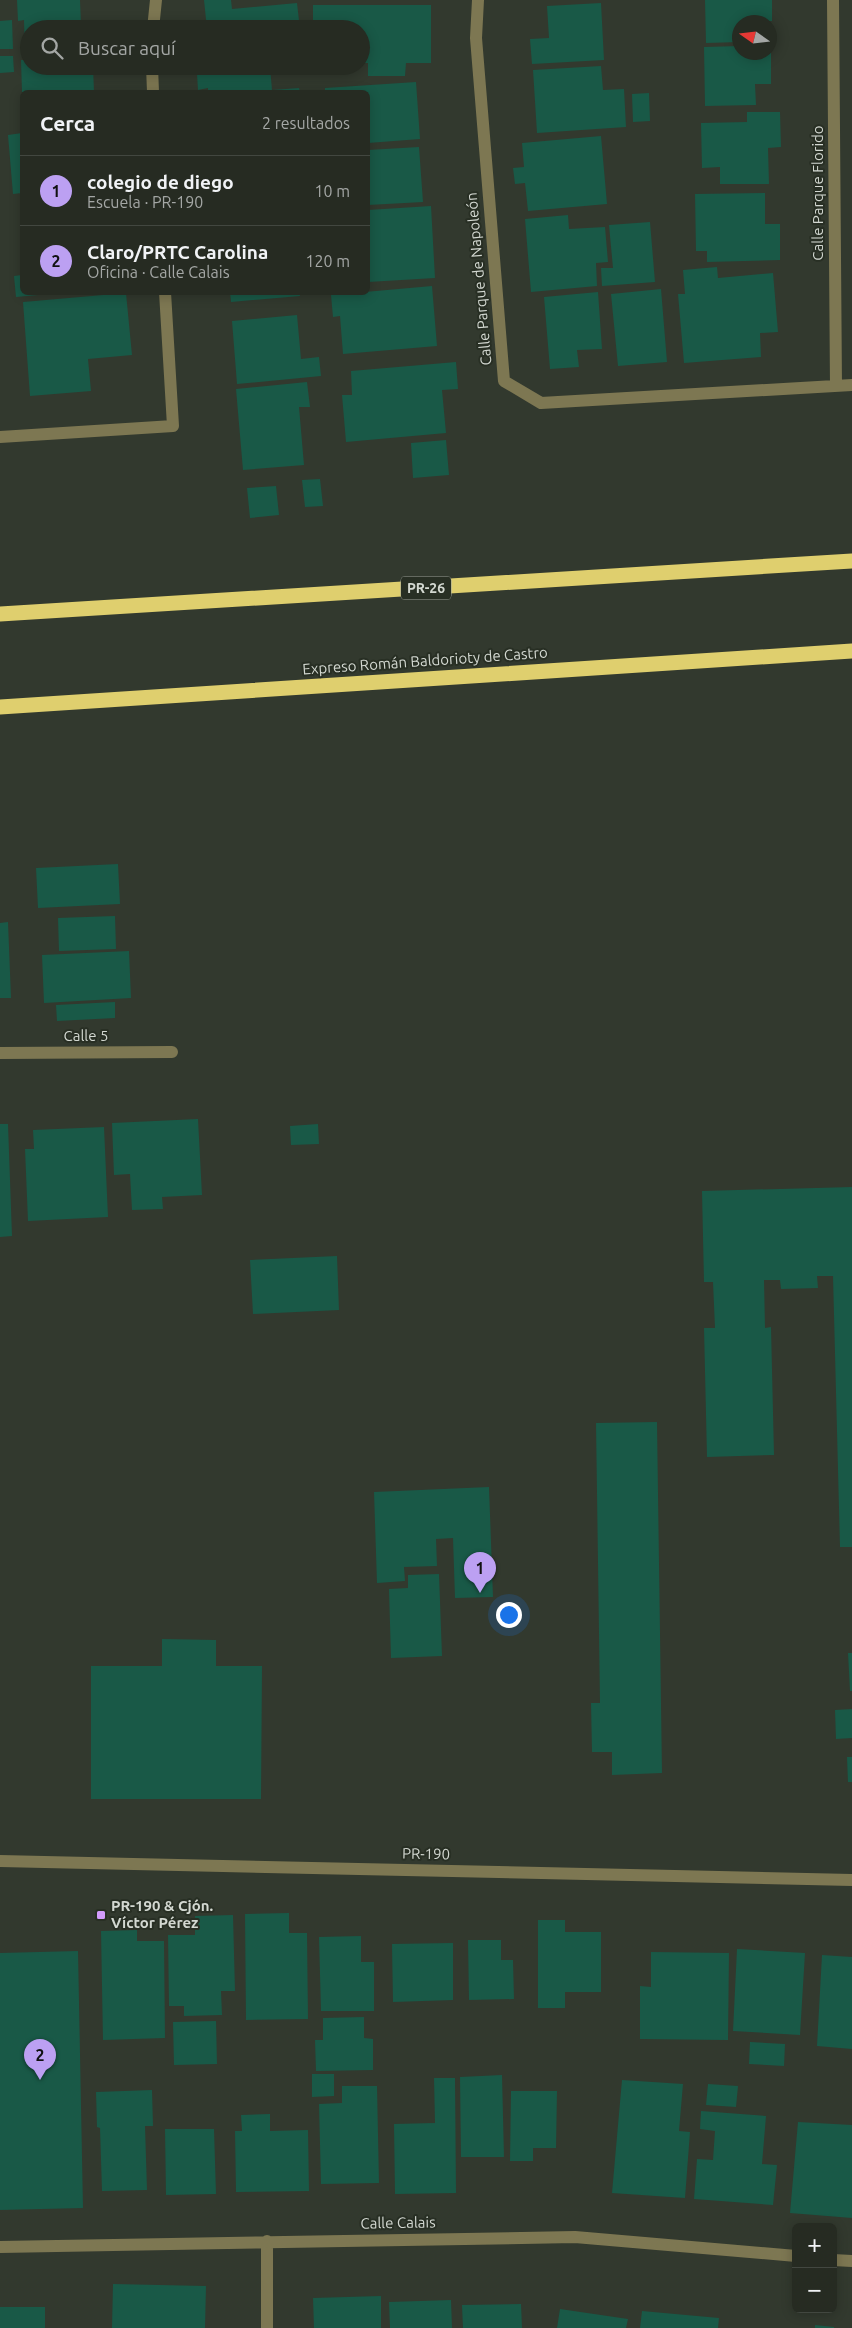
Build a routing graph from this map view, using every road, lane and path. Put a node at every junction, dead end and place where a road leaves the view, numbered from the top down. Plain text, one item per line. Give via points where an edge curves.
1 (156, 0) edge
2 (478, 0) edge
3 (833, 0) edge
4 (154, 20) edge
5 (152, 75) edge
6 (153, 90) edge
7 (165, 295) edge
8 (852, 385) edge
9 (836, 386) junction
10 (0, 437) edge
11 (852, 562) edge
12 (0, 614) edge
13 (852, 651) edge
14 (0, 707) edge
15 (172, 1052) dead end
16 (0, 1053) edge
17 (0, 1861) edge
18 (852, 1880) edge
19 (267, 2241) junction
20 (0, 2247) edge
21 (792, 2256) edge
22 (837, 2260) edge
23 (852, 2261) edge
24 (267, 2328) edge

1 - 4 street
2 - 9 street, Calle Parque de Napoleón via 476,38 504,381 541,403
3 - 9 street, Calle Parque Florido
5 - 6 street
7 - 10 street via 172,426
8 - 9 street, Calle Parque de Napoleón
11 - 12 highway, PR-26
13 - 14 highway, Expreso Román Baldorioty de Castro
15 - 16 street, Calle 5
17 - 18 street, PR-190 / PR-190
19 - 20 street, Calle Calais
19 - 21 street, Calle Calais via 575,2237
19 - 24 street
22 - 23 street

